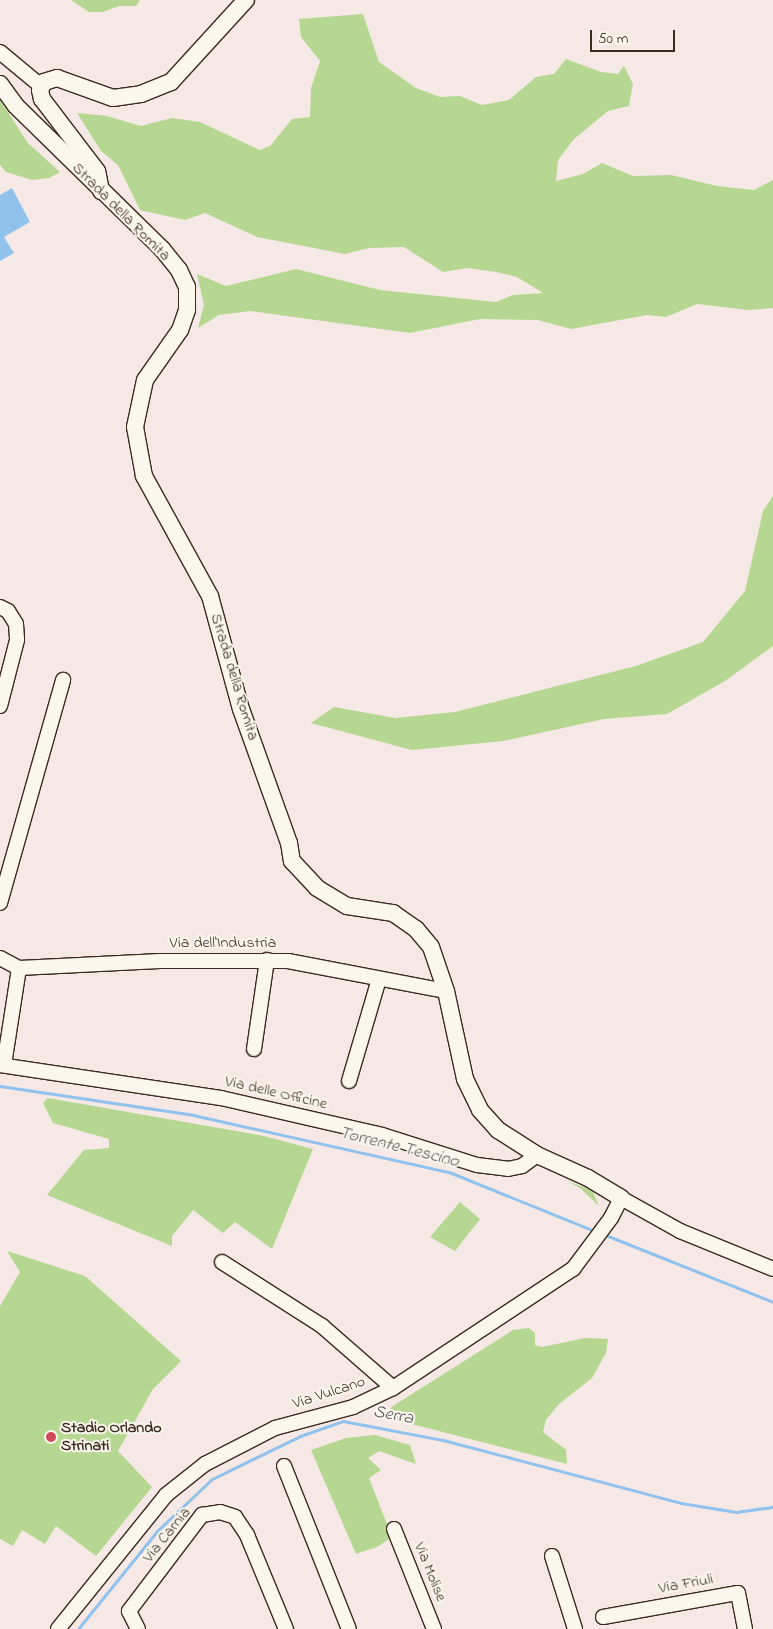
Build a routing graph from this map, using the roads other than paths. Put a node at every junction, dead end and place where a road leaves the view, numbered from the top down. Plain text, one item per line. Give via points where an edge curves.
1 (246, 0) edge
2 (0, 52) edge
3 (0, 84) edge
4 (41, 86) junction
5 (101, 191) junction
6 (0, 607) edge
7 (64, 680) dead end
8 (0, 706) edge
9 (0, 903) edge
10 (0, 958) edge
11 (267, 960) junction
12 (19, 968) junction
13 (379, 978) junction
14 (446, 992) junction
15 (254, 1050) dead end
16 (2, 1065) edge
17 (349, 1081) dead end
18 (537, 1155) junction
19 (621, 1198) junction
20 (222, 1262) dead end
21 (773, 1269) edge
22 (392, 1388) junction
23 (284, 1466) dead end
24 (394, 1529) dead end
25 (552, 1556) dead end
26 (603, 1617) dead end
27 (58, 1629) edge
28 (138, 1629) edge
29 (286, 1629) edge
30 (349, 1629) edge
31 (434, 1629) edge
32 (575, 1629) edge
33 (745, 1629) edge

1 - 4 street via 171,82 149,91 113,98 57,78 48,79
2 - 4 street
3 - 5 street, Strada della Romita via 14,105
4 - 5 street via 42,99 97,171
5 - 14 street, Strada della Romita via 162,249 179,270 187,288 187,310 180,330 145,380 135,427 144,476 210,596 240,709 289,843 292,861 317,888 347,906 393,913 416,929 431,947
6 - 8 street via 8,611 16,624 17,640
7 - 9 street
10 - 12 street
11 - 12 street, Via dell'Industria
11 - 13 street, Via dell'Industria
11 - 15 street
12 - 16 street
13 - 14 street, Via dell'Industria
13 - 17 street
14 - 18 street, Strada della Romita via 465,1079 480,1110 498,1130
16 - 18 street, Via delle Officine via 221,1098 382,1136 477,1166 508,1169 522,1166
18 - 19 street, Strada della Romita via 588,1178
19 - 21 street via 680,1231
19 - 22 street, Via Vulcano via 596,1241 573,1269
20 - 22 street via 322,1326
22 - 27 street, Via Vulcano via 353,1407 275,1428 205,1464 166,1495
23 - 30 street
24 - 31 street, Via Molise
25 - 32 street
26 - 33 street, Via Friuli via 738,1593
28 - 29 street, Via Carnia via 129,1611 202,1515 220,1512 235,1517 247,1534

